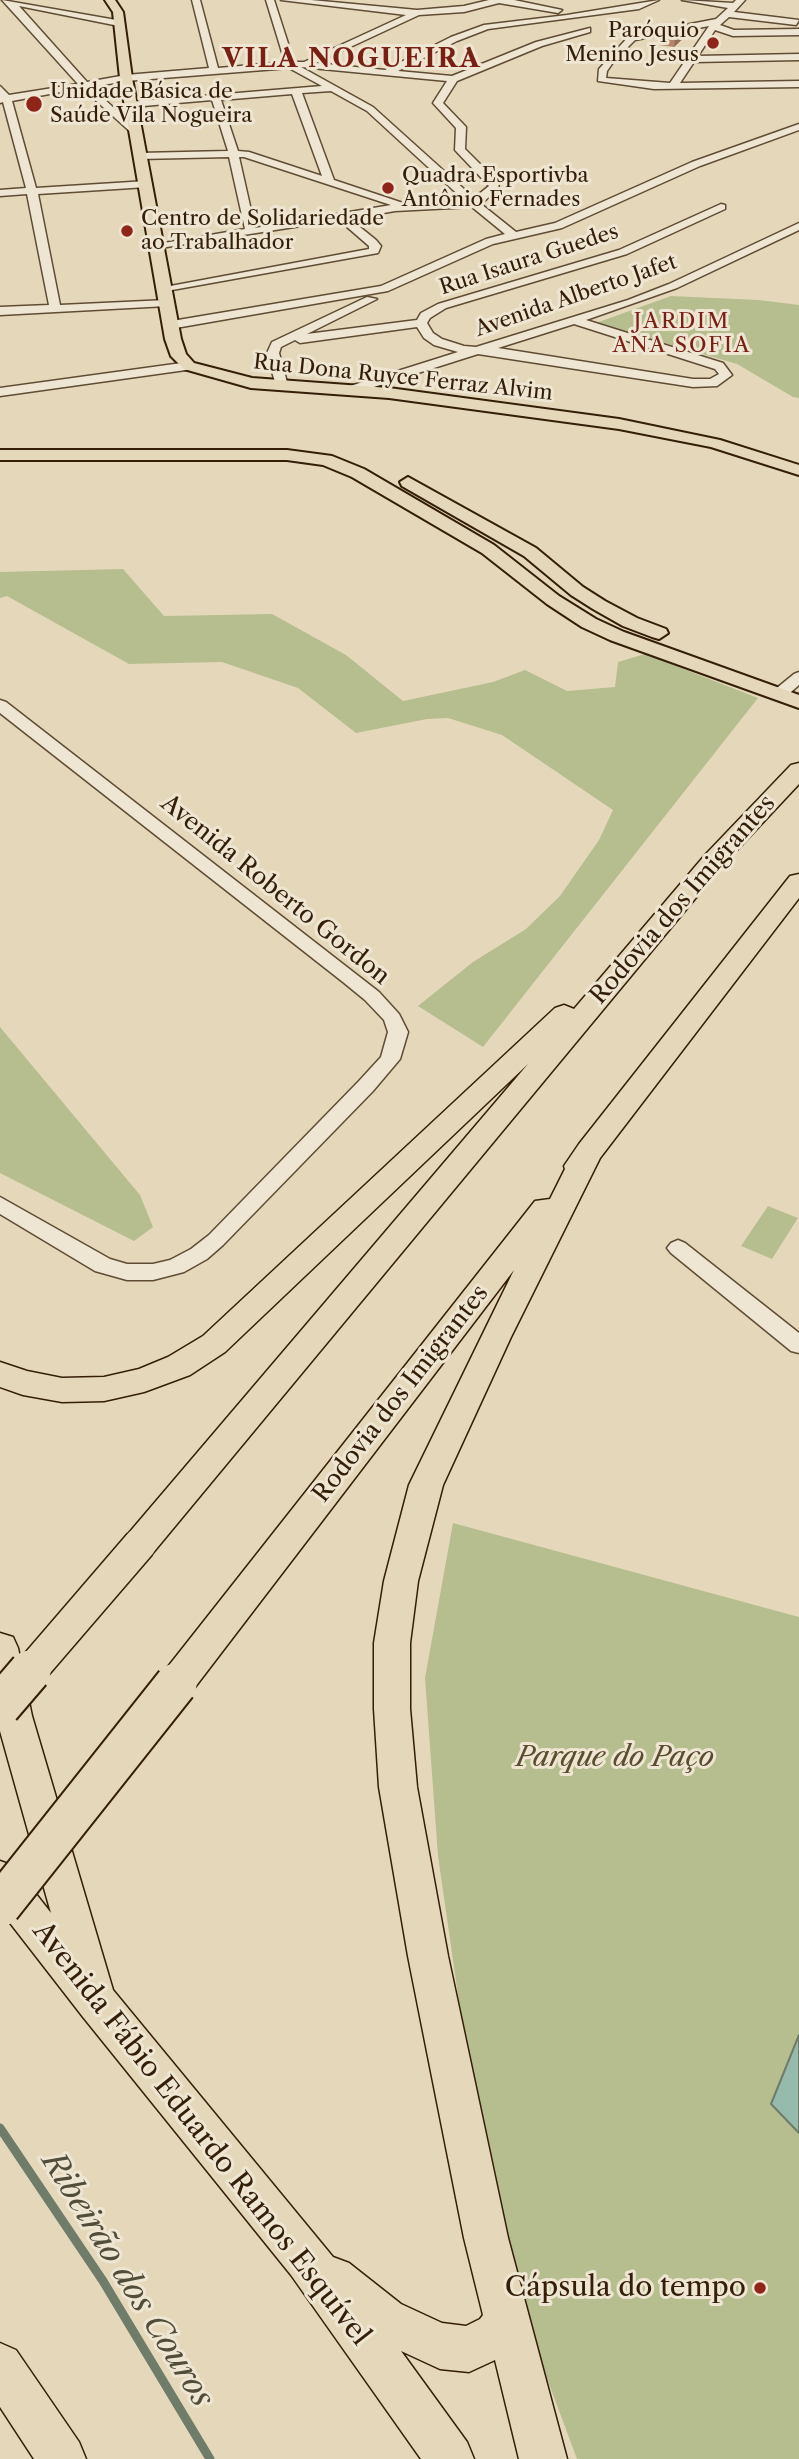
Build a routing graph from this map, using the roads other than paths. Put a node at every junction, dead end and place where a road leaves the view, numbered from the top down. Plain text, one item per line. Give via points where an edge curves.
1 (110, 0) edge
2 (196, 0) edge
3 (270, 0) edge
4 (285, 0) edge
5 (499, 0) edge
6 (655, 0) edge
7 (686, 0) edge
8 (5, 1) edge
9 (735, 7) edge
10 (417, 13) junction
11 (595, 13) junction
12 (799, 22) edge
13 (119, 23) junction
14 (716, 24) junction
15 (587, 30) dead end
16 (728, 33) junction
17 (799, 33) edge
18 (705, 37) junction
19 (799, 57) edge
20 (689, 59) junction
21 (306, 63) junction
22 (290, 64) junction
23 (214, 70) junction
24 (388, 72) junction
25 (126, 78) junction
26 (453, 79) junction
27 (799, 84) edge
28 (84, 85) junction
29 (673, 86) junction
30 (332, 88) junction
31 (296, 91) junction
32 (3, 96) edge
33 (216, 98) junction
34 (132, 111) junction
35 (115, 116) junction
36 (799, 127) edge
37 (136, 134) junction
38 (233, 152) junction
39 (140, 156) junction
40 (329, 181) junction
41 (147, 184) junction
42 (32, 191) junction
43 (0, 193) edge
44 (474, 204) junction
45 (721, 206) dead end
46 (406, 207) junction
47 (341, 217) junction
48 (799, 226) edge
49 (251, 232) junction
50 (513, 235) junction
51 (158, 247) junction
52 (384, 289) junction
53 (166, 296) junction
54 (339, 298) junction
55 (55, 308) junction
56 (351, 309) junction
57 (0, 311) edge
58 (576, 321) junction
59 (421, 323) junction
60 (170, 325) junction
61 (280, 342) junction
62 (478, 350) junction
63 (188, 366) junction
64 (399, 374) junction
65 (282, 386) junction
66 (351, 390) junction
67 (0, 393) edge
68 (389, 393) junction
69 (202, 440) junction
70 (0, 443) edge
71 (109, 454) junction
72 (0, 455) edge
73 (799, 470) edge
74 (488, 549) junction
75 (563, 579) junction
76 (553, 600) junction
77 (637, 625) junction
78 (797, 680) edge
79 (778, 695) junction
80 (799, 702) edge
81 (0, 705) edge
82 (799, 770) edge
83 (799, 881) edge
84 (663, 920) junction
85 (589, 1152) junction
86 (0, 1204) edge
87 (678, 1248) dead end
88 (799, 1345) edge
89 (0, 1374) edge
90 (0, 1647) edge
91 (0, 1706) edge
92 (0, 1879) edge
93 (0, 1906) edge
94 (97, 2003) junction
95 (307, 2259) junction
96 (509, 2321) junction
97 (0, 2366) edge
98 (62, 2459) edge
99 (450, 2459) edge
100 (543, 2459) edge

1 - 13 main road
2 - 23 street
3 - 22 street
4 - 10 street
5 - 10 street
5 - 11 street
6 - 11 street
7 - 9 street
8 - 13 street
8 - 28 street
9 - 12 street
9 - 14 street
10 - 21 street
11 - 24 street via 486,27
13 - 25 main road
14 - 16 street
14 - 18 street
14 - 29 street via 632,38 611,59 605,79
15 - 26 street
16 - 17 street
16 - 18 street
18 - 20 street
19 - 20 street
20 - 29 street
21 - 22 street
21 - 24 street
22 - 23 street
22 - 30 street
23 - 25 street
24 - 26 street
25 - 28 street
25 - 34 main road
26 - 44 street via 438,103 461,127 460,150 494,183
27 - 29 street
28 - 32 street
28 - 35 street
30 - 31 street
30 - 44 street via 369,108
31 - 33 street
31 - 40 street
32 - 42 street
33 - 34 street
33 - 38 street
34 - 35 street
34 - 37 main road
35 - 37 street
36 - 50 street via 717,156 558,226
37 - 39 main road
38 - 39 street
38 - 40 street
38 - 49 street
39 - 41 main road
40 - 46 street
41 - 42 street
41 - 51 main road
42 - 43 street
42 - 55 street
44 - 46 street
44 - 50 street
45 - 59 street, Rua Isaura Guedes via 623,252 442,306
46 - 47 street
47 - 49 street
47 - 53 street via 375,246 371,253
48 - 58 street, Avenida Alberto Jafet via 673,286
49 - 51 street
50 - 52 street via 491,240
51 - 53 main road
52 - 54 street
52 - 56 street
53 - 55 street
53 - 60 main road
54 - 56 street
54 - 60 street
55 - 57 street
56 - 61 street
58 - 62 street, Avenida Alberto Jafet
58 - 62 street, Rua Isaura Guedes via 726,372 718,381 693,383
59 - 61 street
59 - 62 street, Rua Isaura Guedes via 438,342
60 - 63 main road via 179,356
61 - 65 street via 273,353
62 - 64 street, Avenida Alberto Jafet
63 - 65 main road, Rua Dona Ruyce Ferraz Alvim via 233,380
63 - 67 street, Rua Dona Ruyce Ferraz Alvim
64 - 66 street, Avenida Alberto Jafet
64 - 68 street via 390,383
65 - 66 main road, Rua Dona Ruyce Ferraz Alvim
66 - 68 main road, Rua Dona Ruyce Ferraz Alvim
68 - 73 main road, Rua Dona Ruyce Ferraz Alvim via 652,430 714,443
69 - 70 main road
69 - 71 main road via 123,448
69 - 75 main road via 302,441 361,456 498,532
71 - 72 main road
71 - 74 main road via 287,455 326,460 358,473
74 - 75 main road via 518,561 544,584 554,585
74 - 76 main road
75 - 77 main road
76 - 77 main road via 558,594 570,594 620,621
76 - 79 main road via 617,636
77 - 78 main road
78 - 79 street
79 - 80 main road
81 - 86 street, Avenida Roberto Gordon via 372,996 398,1032 390,1059 366,1086 216,1240 176,1266 127,1272 103,1265
82 - 84 highway, Rodovia dos Imigrantes
83 - 85 highway, Rodovia dos Imigrantes
84 - 89 highway via 214,1344 155,1376 104,1388 62,1390
84 - 91 highway, Rodovia dos Imigrantes, bridge
85 - 93 highway, Rodovia dos Imigrantes, bridge
85 - 96 highway via 426,1485 401,1581 392,1643 398,1787 457,2105
87 - 88 street
90 - 94 highway via 14,1716
92 - 94 highway, Avenida Fábio Eduardo Ramos Esquível
94 - 95 highway, Avenida Fábio Eduardo Ramos Esquível
95 - 96 highway via 385,2320 440,2346 469,2349 496,2335
95 - 99 highway, Avenida Fábio Eduardo Ramos Esquível
96 - 100 highway
97 - 98 highway

